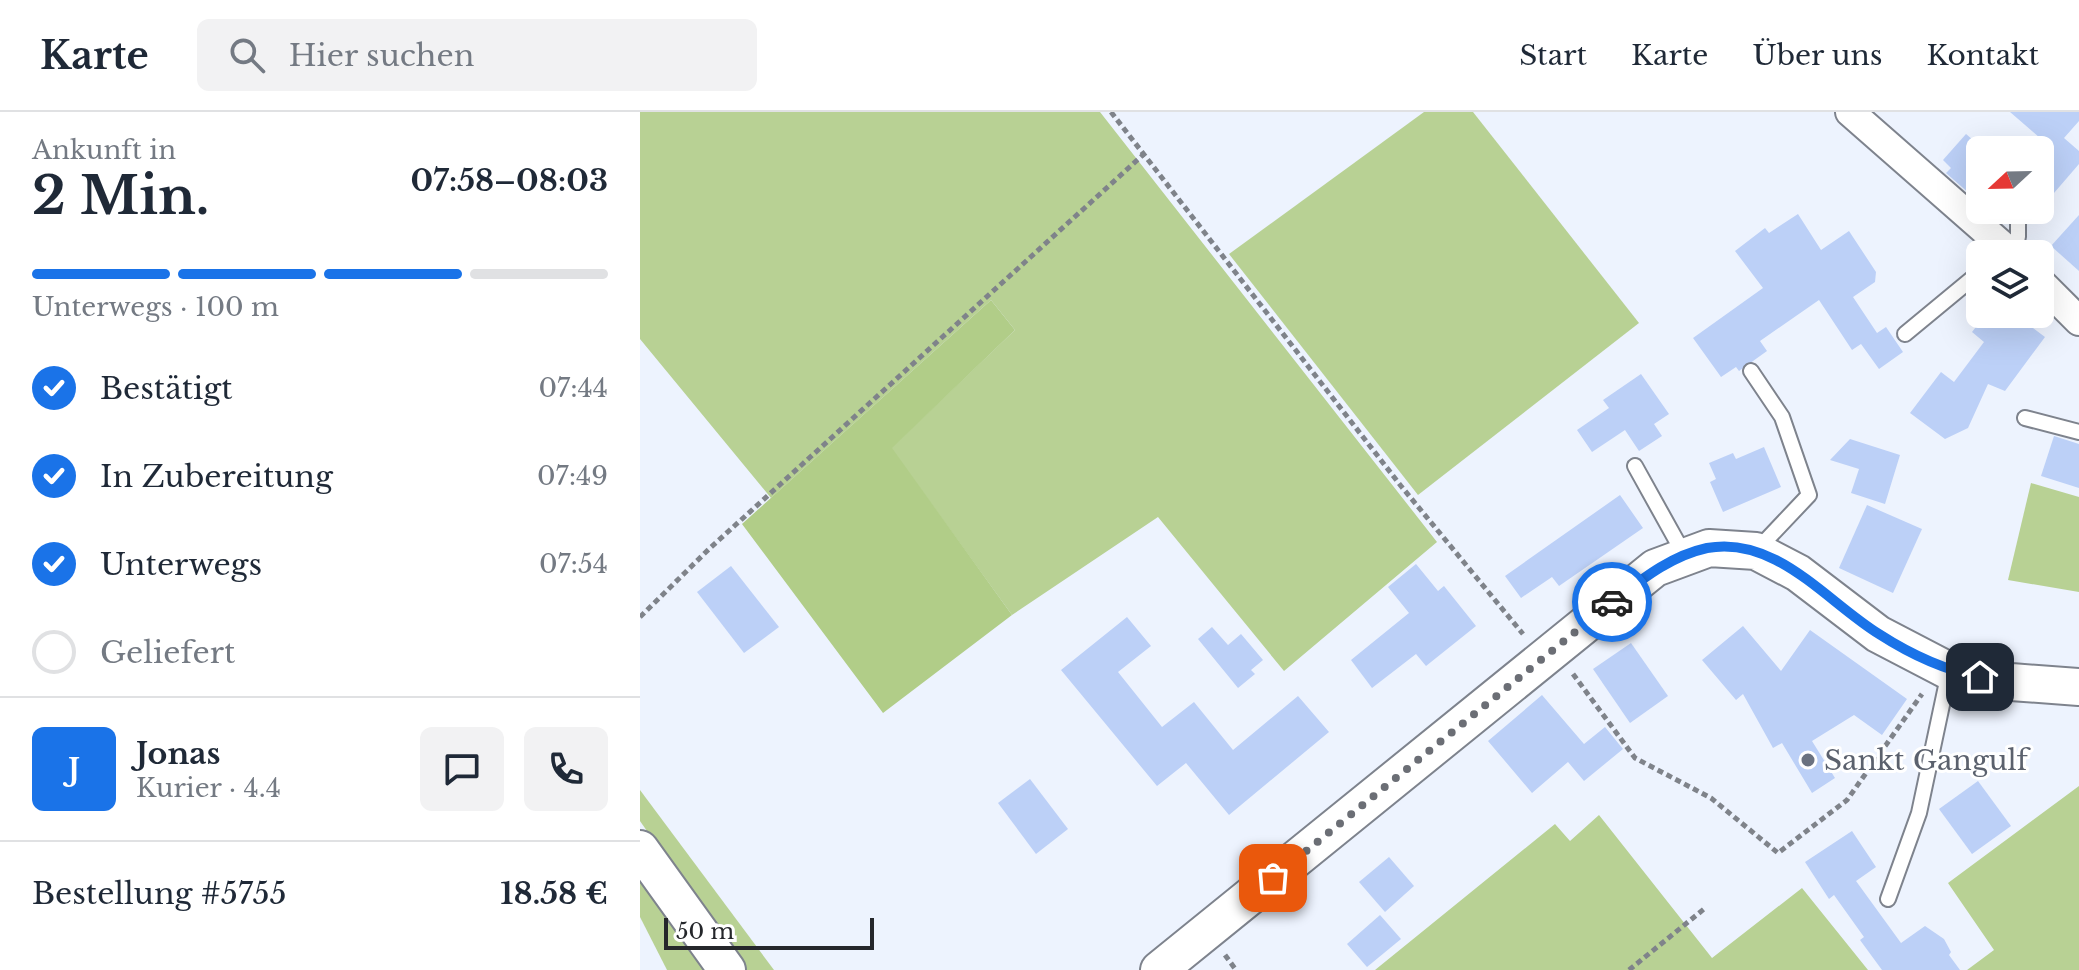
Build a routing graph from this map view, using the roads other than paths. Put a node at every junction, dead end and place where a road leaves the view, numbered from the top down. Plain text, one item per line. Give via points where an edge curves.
1 (1850, 112) edge
2 (1994, 240) edge
3 (1966, 284) edge
4 (2054, 296) edge
5 (2079, 321) edge
6 (1905, 334) dead end
7 (1751, 371) dead end
8 (2025, 418) dead end
9 (2079, 432) edge
10 (1635, 466) dead end
11 (1756, 551) junction
12 (1685, 557) junction
13 (1944, 669) junction
14 (2079, 687) edge
15 (640, 849) edge
16 (1888, 899) dead end
17 (727, 970) edge
18 (1159, 970) edge

1 - 2 street
3 - 6 lane
4 - 5 street
7 - 11 lane via 1782,417 1809,495
8 - 9 lane
10 - 12 lane
11 - 12 street via 1709,548
11 - 13 street via 1798,573 1878,634
12 - 18 street via 1655,568 1547,652
13 - 14 street via 2011,682
13 - 16 lane via 1919,813
15 - 17 street

